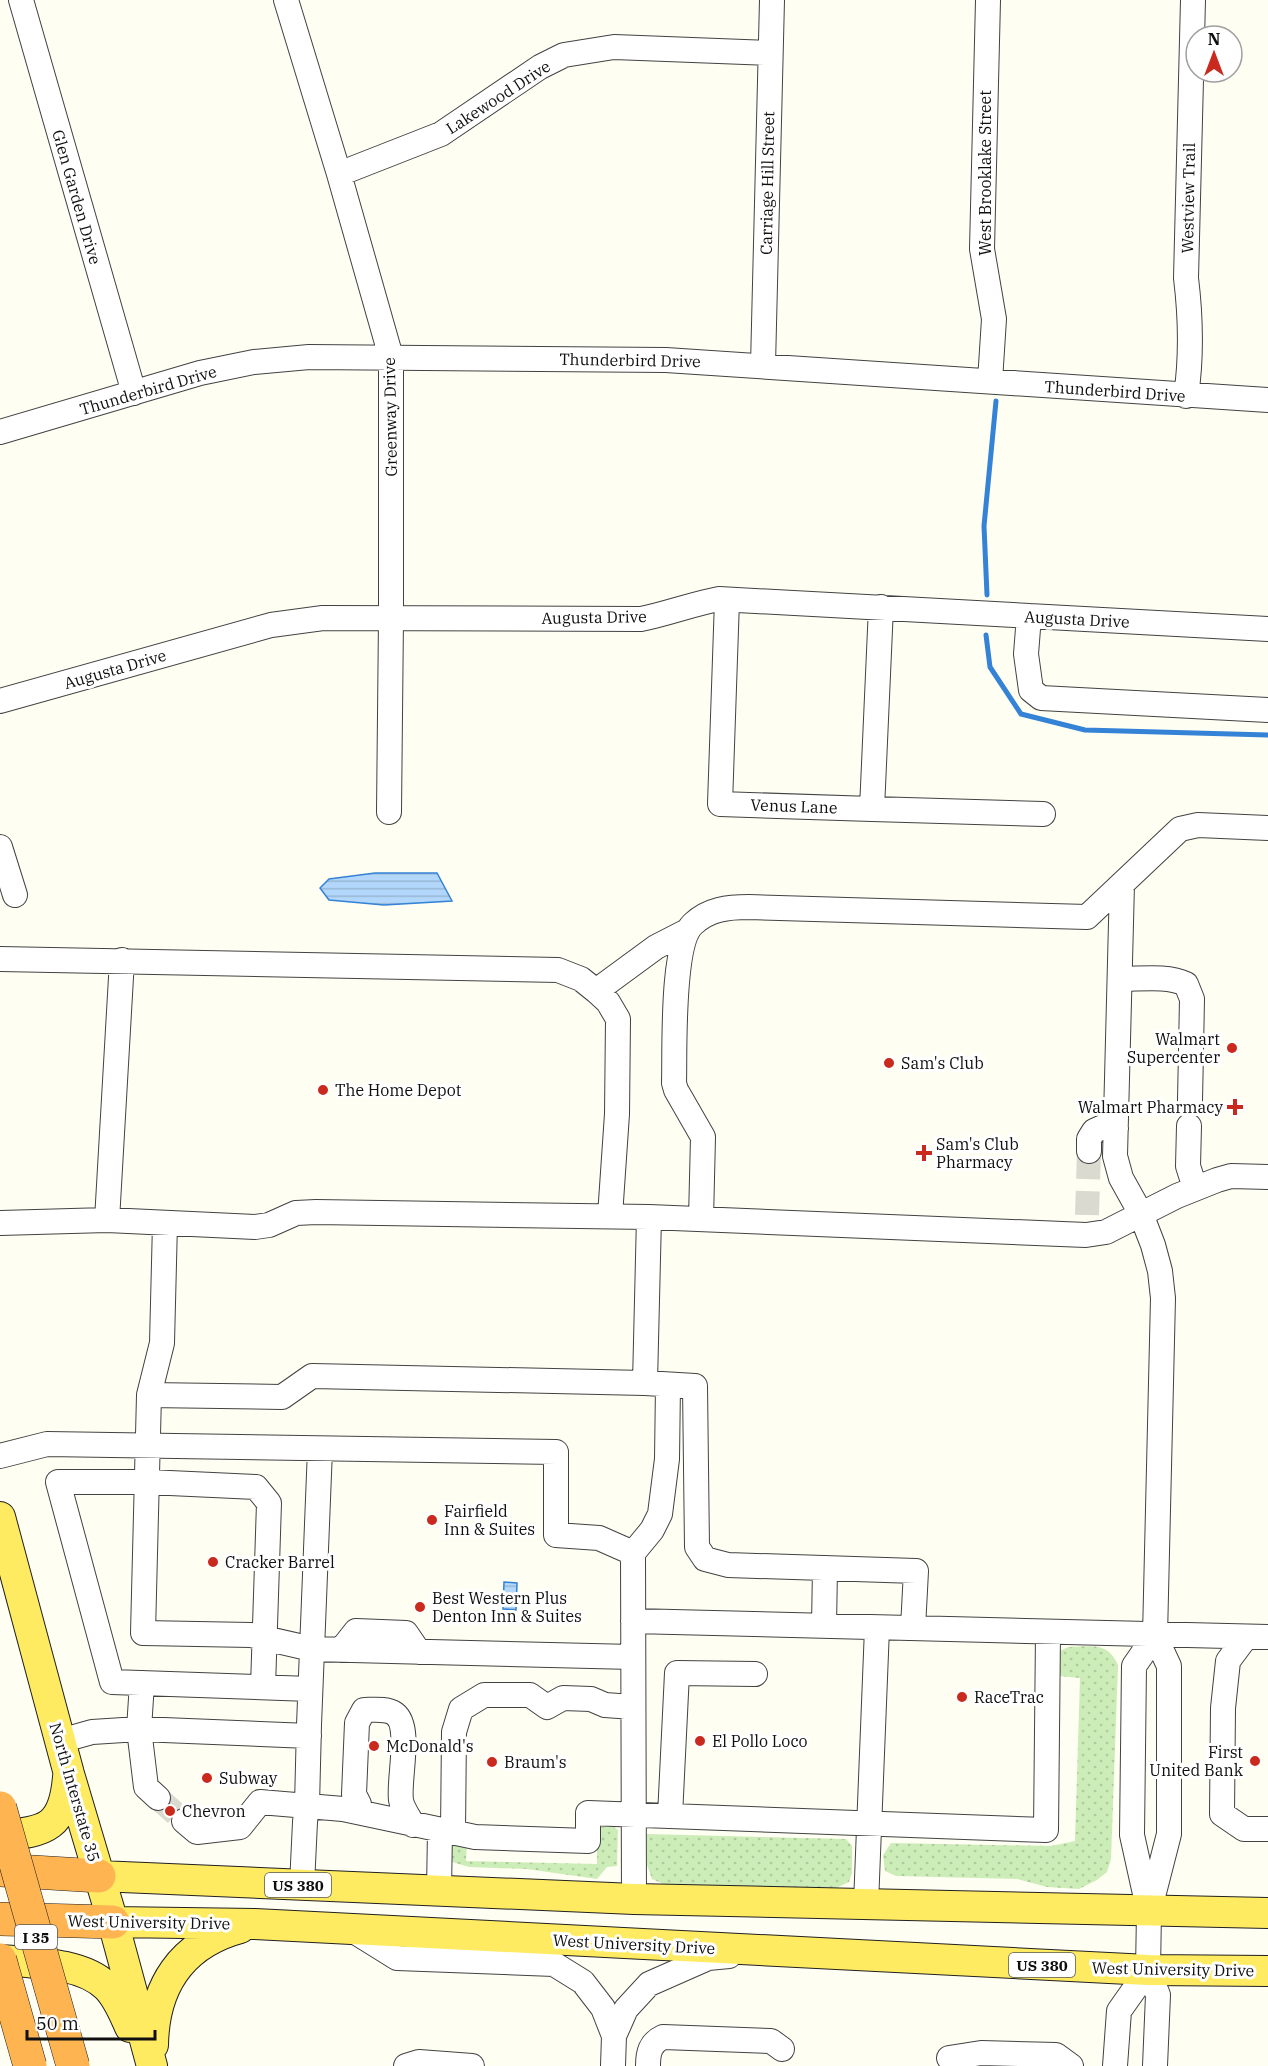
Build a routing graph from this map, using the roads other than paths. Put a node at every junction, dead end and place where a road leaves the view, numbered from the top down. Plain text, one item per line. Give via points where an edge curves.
1 (21, 0) edge
2 (286, 0) edge
3 (772, 0) edge
4 (988, 0) edge
5 (1193, 0) edge
6 (770, 52) junction
7 (339, 174) junction
8 (391, 357) junction
9 (763, 365) junction
10 (990, 381) junction
11 (134, 393) junction
12 (1186, 396) junction
13 (1268, 400) edge
14 (0, 432) edge
15 (727, 600) junction
16 (881, 608) junction
17 (1029, 616) junction
18 (391, 618) junction
19 (1268, 629) edge
20 (0, 701) edge
21 (1268, 710) edge
22 (872, 809) junction
23 (389, 812) dead end
24 (1043, 814) dead end
25 (1268, 828) edge
26 (0, 848) edge
27 (1122, 884) junction
28 (15, 896) dead end
29 (687, 931) junction
30 (0, 958) edge
31 (122, 960) junction
32 (1121, 978) junction
33 (596, 991) junction
34 (1190, 1101) dead end
35 (1189, 1126) dead end
36 (1116, 1128) junction
37 (1089, 1151) tunnel mouth
38 (1268, 1177) edge
39 (1195, 1188) junction
40 (1140, 1214) junction
41 (610, 1216) junction
42 (649, 1217) junction
43 (701, 1219) junction
44 (108, 1220) junction
45 (0, 1223) edge
46 (165, 1223) junction
47 (657, 1384) junction
48 (149, 1395) junction
49 (148, 1445) junction
50 (320, 1449) junction
51 (0, 1456) edge
52 (148, 1482) junction
53 (0, 1516) edge
54 (633, 1553) junction
55 (825, 1568) junction
56 (633, 1621) junction
57 (824, 1626) junction
58 (877, 1628) junction
59 (913, 1628) junction
60 (1048, 1633) junction
61 (1155, 1636) junction
62 (1257, 1637) edge
63 (264, 1638) junction
64 (312, 1649) junction
65 (633, 1657) junction
66 (755, 1674) dead end
67 (142, 1683) junction
68 (263, 1687) junction
69 (310, 1689) junction
70 (633, 1707) junction
71 (139, 1729) junction
72 (309, 1736) junction
73 (60, 1741) junction
74 (69, 1774) junction
75 (158, 1798) tunnel mouth
76 (308, 1804) junction
77 (0, 1808) edge
78 (358, 1812) junction
79 (634, 1816) junction
80 (670, 1816) junction
81 (184, 1821) tunnel mouth
82 (869, 1824) junction
83 (413, 1825) junction
84 (1268, 1829) edge
85 (447, 1831) junction
86 (0, 1834) edge
87 (0, 1870) edge
88 (99, 1876) junction
89 (302, 1885) junction
90 (439, 1891) junction
91 (634, 1899) junction
92 (866, 1904) junction
93 (1149, 1912) junction
94 (1268, 1913) edge
95 (0, 1919) edge
96 (113, 1922) junction
97 (255, 1924) junction
98 (352, 1930) junction
99 (633, 1944) junction
100 (788, 1952) junction
101 (0, 1960) edge
102 (1148, 1970) junction
103 (1268, 1971) edge
104 (614, 2036) junction
105 (704, 2038) junction
106 (782, 2049) dead end
107 (949, 2058) dead end
108 (30, 2066) edge
109 (73, 2066) edge
110 (147, 2066) edge
111 (153, 2066) edge
112 (406, 2066) edge
113 (472, 2066) edge
114 (491, 2066) edge
115 (612, 2066) edge
116 (638, 2066) edge
117 (648, 2066) edge
118 (1071, 2066) edge
119 (1116, 2066) edge
120 (1155, 2066) edge

1 - 11 street, Glen Garden Drive
2 - 7 street, Greenway Drive
3 - 6 street, Carriage Hill Street
4 - 10 street, West Brooklake Street via 982,249 994,319
5 - 12 street, Westview Trail via 1186,278 1191,360
6 - 7 street, Lakewood Drive via 614,47 564,55 441,134
6 - 9 street, Carriage Hill Street
7 - 8 street, Greenway Drive
8 - 9 street, Thunderbird Drive
8 - 11 street, Thunderbird Drive via 254,362
8 - 18 street, Greenway Drive
9 - 10 street, Thunderbird Drive
10 - 12 street, Thunderbird Drive
11 - 14 street, Thunderbird Drive
12 - 13 street, Thunderbird Drive
15 - 16 street, Augusta Drive
15 - 18 street, Augusta Drive via 702,602 641,619
15 - 22 street, Venus Lane via 720,804
16 - 17 street, Augusta Drive
16 - 22 street
17 - 19 street, Augusta Drive
17 - 21 street via 1026,654 1031,690 1041,698
18 - 20 street, Augusta Drive via 323,618 271,625
18 - 23 street, Greenway Drive
22 - 24 street
25 - 27 street via 1198,825 1180,829
26 - 28 street
27 - 29 street via 1087,917 726,907 707,914
27 - 32 street
29 - 33 street via 656,947
29 - 43 street via 678,962 674,1083 703,1137
30 - 31 street
31 - 33 street via 558,970 581,979
31 - 44 street
32 - 34 street via 1186,984 1192,999
32 - 36 street
33 - 41 street via 618,1019
35 - 39 street via 1188,1166
36 - 37 street via 1094,1131
36 - 40 street via 1115,1156 1121,1178
38 - 39 street via 1231,1176
39 - 40 street
40 - 43 street via 1106,1232 1087,1225
40 - 61 street via 1160,1271 1162,1298
41 - 42 street
41 - 46 street via 305,1212 255,1227
42 - 43 street
42 - 47 street
44 - 45 street
44 - 46 street
46 - 48 street via 162,1342
47 - 48 street via 312,1376 282,1397
47 - 54 street via 667,1459 660,1514
47 - 55 street via 695,1386 697,1547 705,1559 728,1565
48 - 49 street
49 - 50 street
49 - 51 street via 47,1444
49 - 52 street
50 - 54 street via 556,1452 556,1535 599,1538
50 - 64 street
52 - 63 street via 256,1487 269,1503
52 - 63 street via 143,1633
52 - 67 street via 58,1482 111,1682
53 - 73 main road, North Interstate 35
54 - 56 street
55 - 57 street
55 - 59 street via 916,1571
56 - 57 street
56 - 65 street
57 - 58 street
58 - 59 street
58 - 82 street
59 - 60 street
60 - 61 street
60 - 82 street via 1046,1830
61 - 62 street
61 - 93 street via 1169,1666 1169,1834
61 - 93 street via 1134,1666 1131,1835
62 - 84 street via 1228,1661 1223,1708 1222,1814 1244,1829
63 - 64 street
63 - 68 street
64 - 65 street
64 - 69 street
65 - 70 street
66 - 80 street via 678,1672
67 - 68 street
67 - 71 street
68 - 69 street
69 - 72 street
70 - 79 street
70 - 85 street via 563,1698 547,1707 530,1695 484,1695 461,1709 454,1732
71 - 72 street
71 - 73 street via 92,1732
71 - 75 street via 146,1787
72 - 76 street
73 - 74 main road, North Interstate 35
74 - 86 main road via 62,1811 54,1822 42,1830
74 - 88 main road, North Interstate 35
76 - 78 street
76 - 81 street via 260,1802 240,1827 197,1832
76 - 89 street
77 - 109 highway, I 35, bridge
78 - 83 street
78 - 83 street via 354,1794 357,1723 363,1710 386,1710 401,1721 401,1802
79 - 80 street
79 - 85 street via 588,1813 588,1841 475,1837
79 - 91 street
80 - 82 street
82 - 92 street
83 - 85 street
85 - 90 street
87 - 88 highway, US 380
88 - 89 main road, US 380
88 - 96 main road, North Interstate 35
89 - 90 main road, US 380
90 - 91 main road, US 380
91 - 92 main road, US 380
91 - 99 main road
92 - 93 main road, US 380
93 - 94 main road, US 380
93 - 102 street
95 - 96 highway, West University Drive / US 380
96 - 97 main road, West University Drive / US 380
96 - 111 main road, North Interstate 35
97 - 98 main road, West University Drive / US 380
97 - 111 main road via 211,1939 178,1965 157,2006
98 - 99 main road, West University Drive / US 380
98 - 104 street via 397,1958 554,1964 583,1982 603,2008
99 - 100 main road, West University Drive / US 380
100 - 102 main road, West University Drive / US 380
100 - 104 street via 708,1958 649,1984 626,2009
101 - 108 highway, I 35, bridge
101 - 110 main road via 74,1969 107,1987
102 - 103 main road, West University Drive / US 380
102 - 119 street via 1119,2011
102 - 120 street via 1158,1995
104 - 115 street
105 - 106 street via 771,2041
105 - 116 street via 694,2028 650,2027 640,2038
105 - 117 street via 658,2039 650,2048
107 - 118 street via 981,2054 1056,2055
112 - 113 street via 419,2062
113 - 114 street

